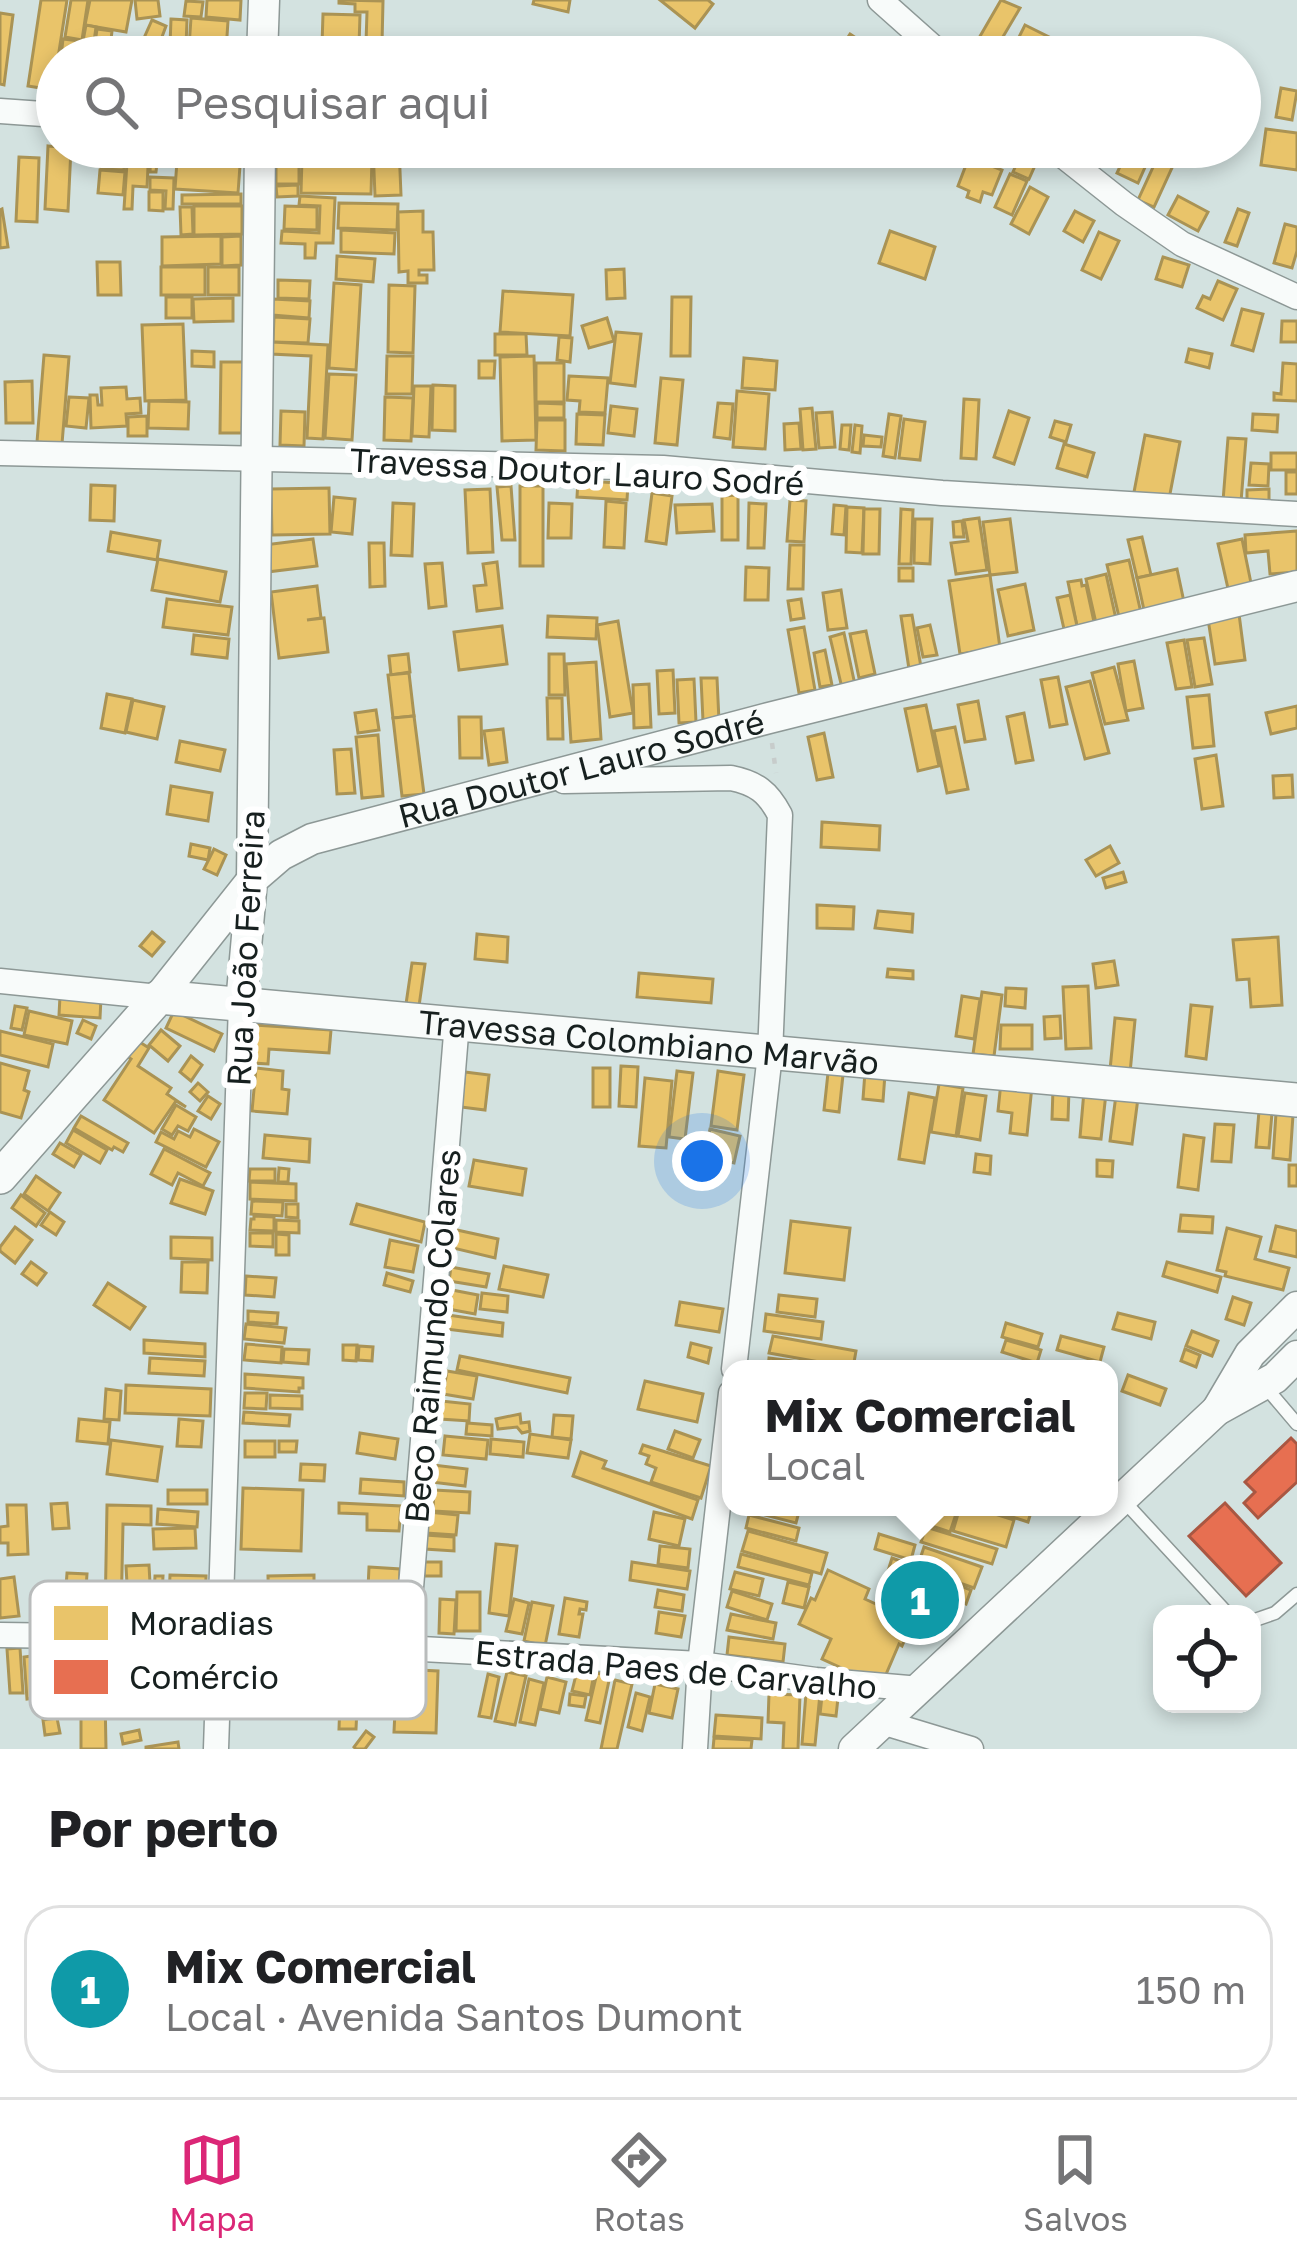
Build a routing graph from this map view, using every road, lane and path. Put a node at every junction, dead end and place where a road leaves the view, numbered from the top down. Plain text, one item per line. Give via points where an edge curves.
1 (264, 0) edge
2 (885, 2) edge
3 (263, 36) edge
4 (921, 36) edge
5 (0, 111) edge
6 (36, 114) edge
7 (260, 168) edge
8 (1079, 168) edge
9 (1297, 297) edge
10 (0, 454) edge
11 (256, 458) junction
12 (1297, 514) edge
13 (1297, 586) edge
14 (769, 718) junction
15 (531, 781) junction
16 (781, 814) junction
17 (252, 880) junction
18 (0, 981) edge
19 (160, 997) junction
20 (241, 1004) junction
21 (458, 1022) junction
22 (770, 1054) junction
23 (1297, 1100) edge
24 (0, 1177) edge
25 (1297, 1307) edge
26 (1297, 1356) edge
27 (735, 1360) edge
28 (1263, 1384) junction
29 (1217, 1410) junction
30 (1297, 1424) edge
31 (722, 1472) edge
32 (1122, 1499) junction
33 (1118, 1503) edge
34 (1104, 1516) edge
35 (220, 1581) edge
36 (412, 1581) edge
37 (1297, 1594) edge
38 (1220, 1605) edge
39 (1261, 1618) edge
40 (0, 1635) edge
41 (30, 1635) edge
42 (426, 1650) edge
43 (700, 1664) junction
44 (920, 1689) junction
45 (217, 1719) edge
46 (882, 1722) junction
47 (216, 1749) edge
48 (695, 1749) edge
49 (854, 1749) edge
50 (971, 1749) edge

1 - 3 street
2 - 4 street
5 - 6 street
7 - 11 street, Rua João Ferreira
8 - 9 street via 1183,244
10 - 11 street, Travessa Doutor Lauro Sodré
11 - 12 street, Travessa Doutor Lauro Sodré via 663,468
11 - 17 street, Rua João Ferreira
13 - 14 street, Rua Doutor Lauro Sodré
14 - 15 street, Rua Doutor Lauro Sodré
14 - 16 path
15 - 16 street via 731,778 754,783
15 - 17 street, Rua Doutor Lauro Sodré via 312,839
16 - 22 street
17 - 19 street, Rua Doutor Lauro Sodré
17 - 20 street, Rua João Ferreira
18 - 19 street, Travessa Colombiano Marvão
19 - 20 main road, Travessa Colombiano Marvão
19 - 24 main road, Rua Doutor Lauro Sodré
20 - 21 main road, Travessa Colombiano Marvão
20 - 35 street, Rua João Ferreira
21 - 22 main road, Travessa Colombiano Marvão
21 - 36 street, Beco Raimundo Colares
22 - 23 main road, Travessa Colombiano Marvão
22 - 27 street
25 - 29 street via 1250,1354
26 - 28 street
28 - 29 street
28 - 30 lane
29 - 32 street
31 - 43 street
32 - 33 street
32 - 38 lane
34 - 44 street
37 - 39 lane
40 - 41 street, Estrada Paes de Carvalho
42 - 43 street, Estrada Paes de Carvalho
43 - 44 street, Estrada Paes de Carvalho
43 - 48 street
44 - 46 street
45 - 47 street, Rua João Ferreira
46 - 49 street
46 - 50 street

